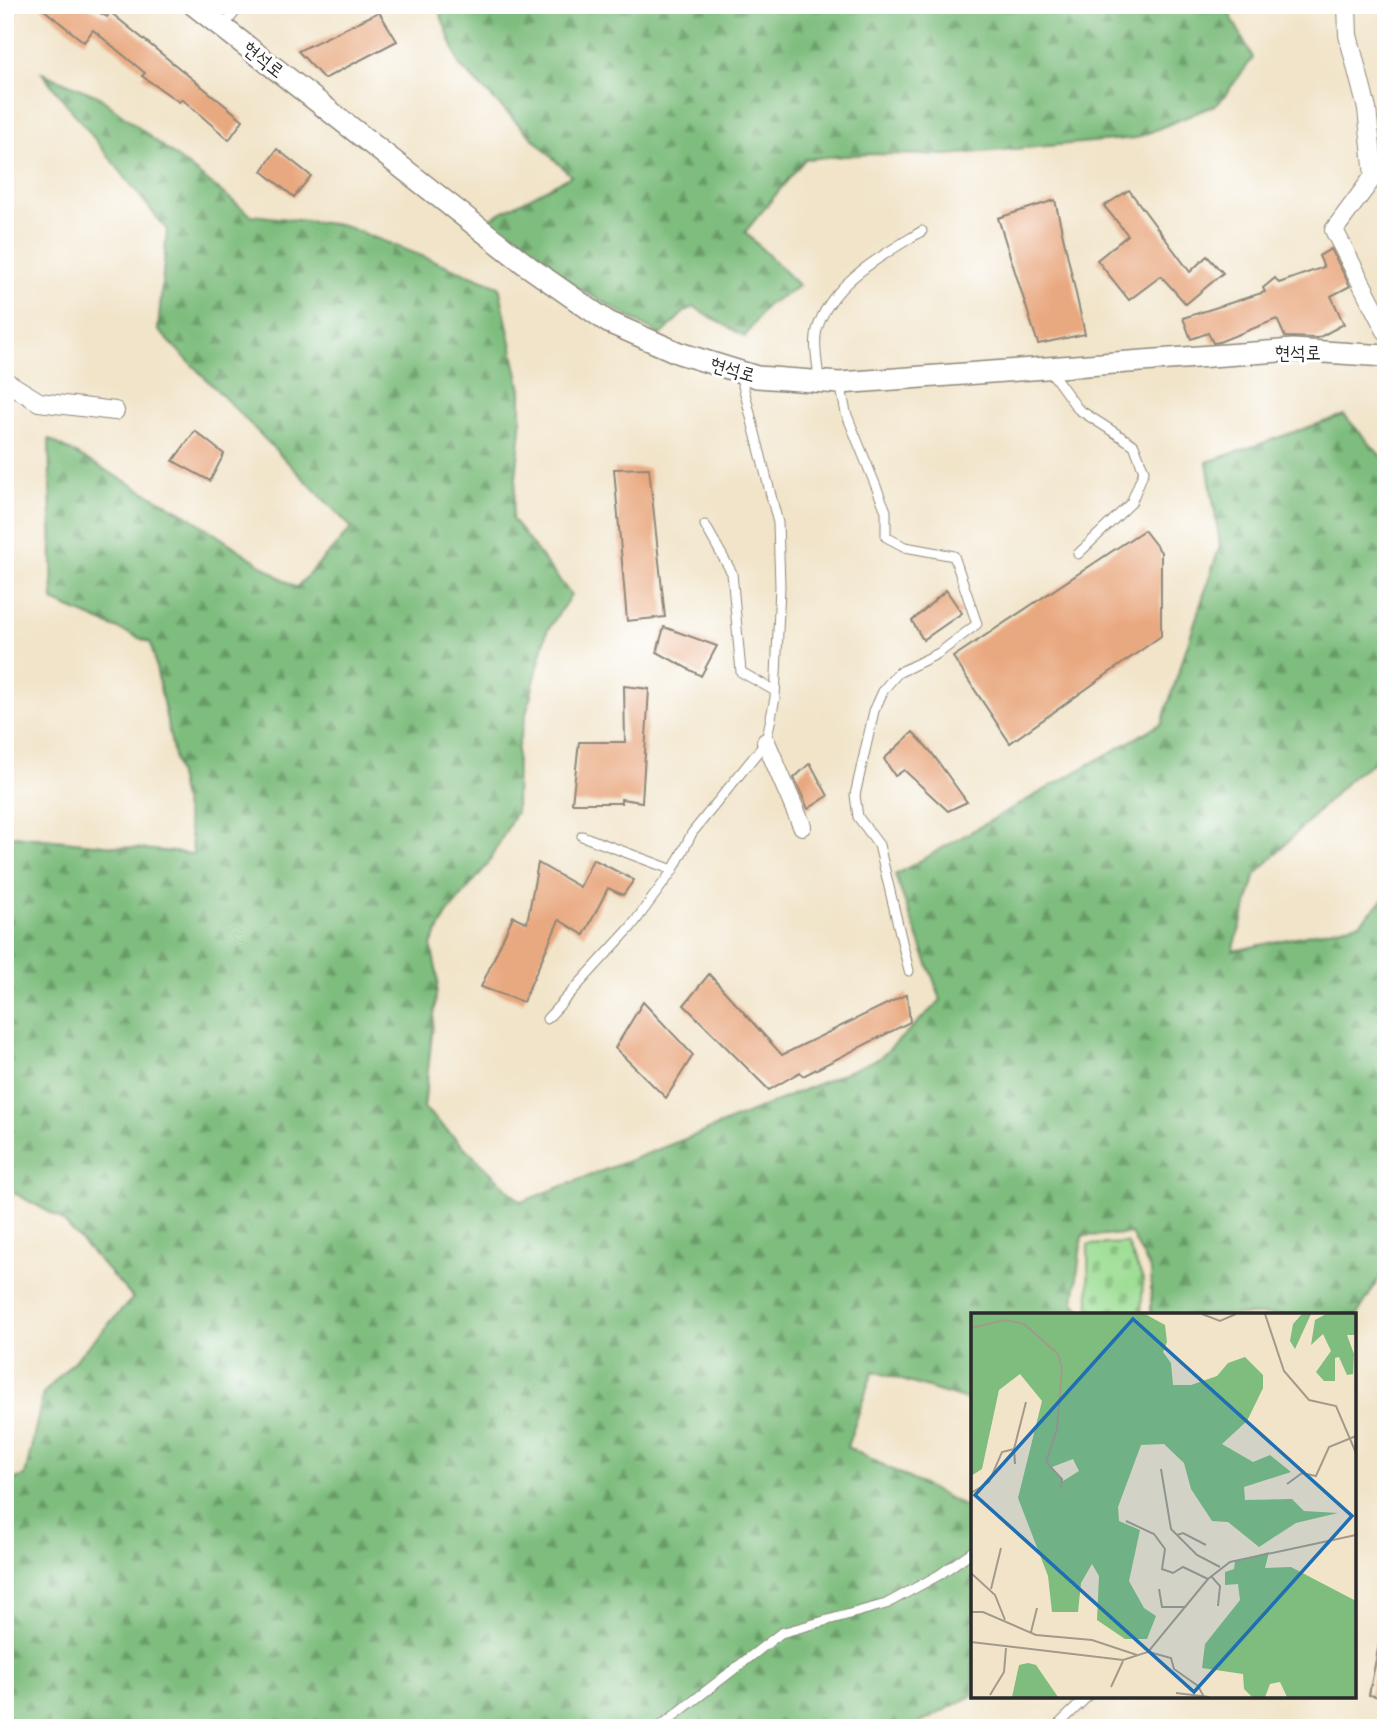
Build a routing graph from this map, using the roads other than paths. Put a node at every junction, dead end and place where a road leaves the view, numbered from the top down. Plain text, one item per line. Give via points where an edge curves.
1 (194, 5) edge
2 (241, 5) edge
3 (1347, 5) edge
4 (223, 27) junction
5 (922, 231) dead end
6 (1386, 331) edge
7 (1386, 356) edge
8 (1048, 368) junction
9 (740, 372) junction
10 (5, 381) edge
11 (830, 382) junction
12 (115, 411) dead end
13 (705, 525) dead end
14 (1077, 554) dead end
15 (775, 691) junction
16 (766, 742) junction
17 (802, 826) dead end
18 (582, 836) dead end
19 (673, 870) junction
20 (909, 971) dead end
21 (547, 1018) dead end
22 (971, 1552) edge
23 (1086, 1698) edge
24 (658, 1728) edge
25 (1055, 1728) edge
26 (1278, 1728) edge
27 (1297, 1728) edge

1 - 4 street, 현석로
2 - 4 lane
3 - 6 street via 1349,35 1367,109 1374,176 1334,230
4 - 9 street, 현석로 via 529,267 608,322 679,353
5 - 11 lane via 871,263 827,304 816,333
7 - 8 street, 현석로 via 1293,350
8 - 11 street, 현석로
8 - 14 lane via 1077,410 1134,445 1144,471 1131,503
9 - 11 street, 현석로
9 - 15 lane via 778,523
10 - 12 street via 39,402
11 - 20 lane via 886,511 886,537 905,547 954,556 977,624 939,653 898,673 884,689 874,712 855,795 858,817 879,845
13 - 15 lane via 732,573 741,672
15 - 16 lane
16 - 17 street
16 - 19 lane via 692,832
18 - 19 lane
19 - 21 lane via 632,927
22 - 24 lane via 886,1604 781,1633
23 - 25 lane
26 - 27 lane

